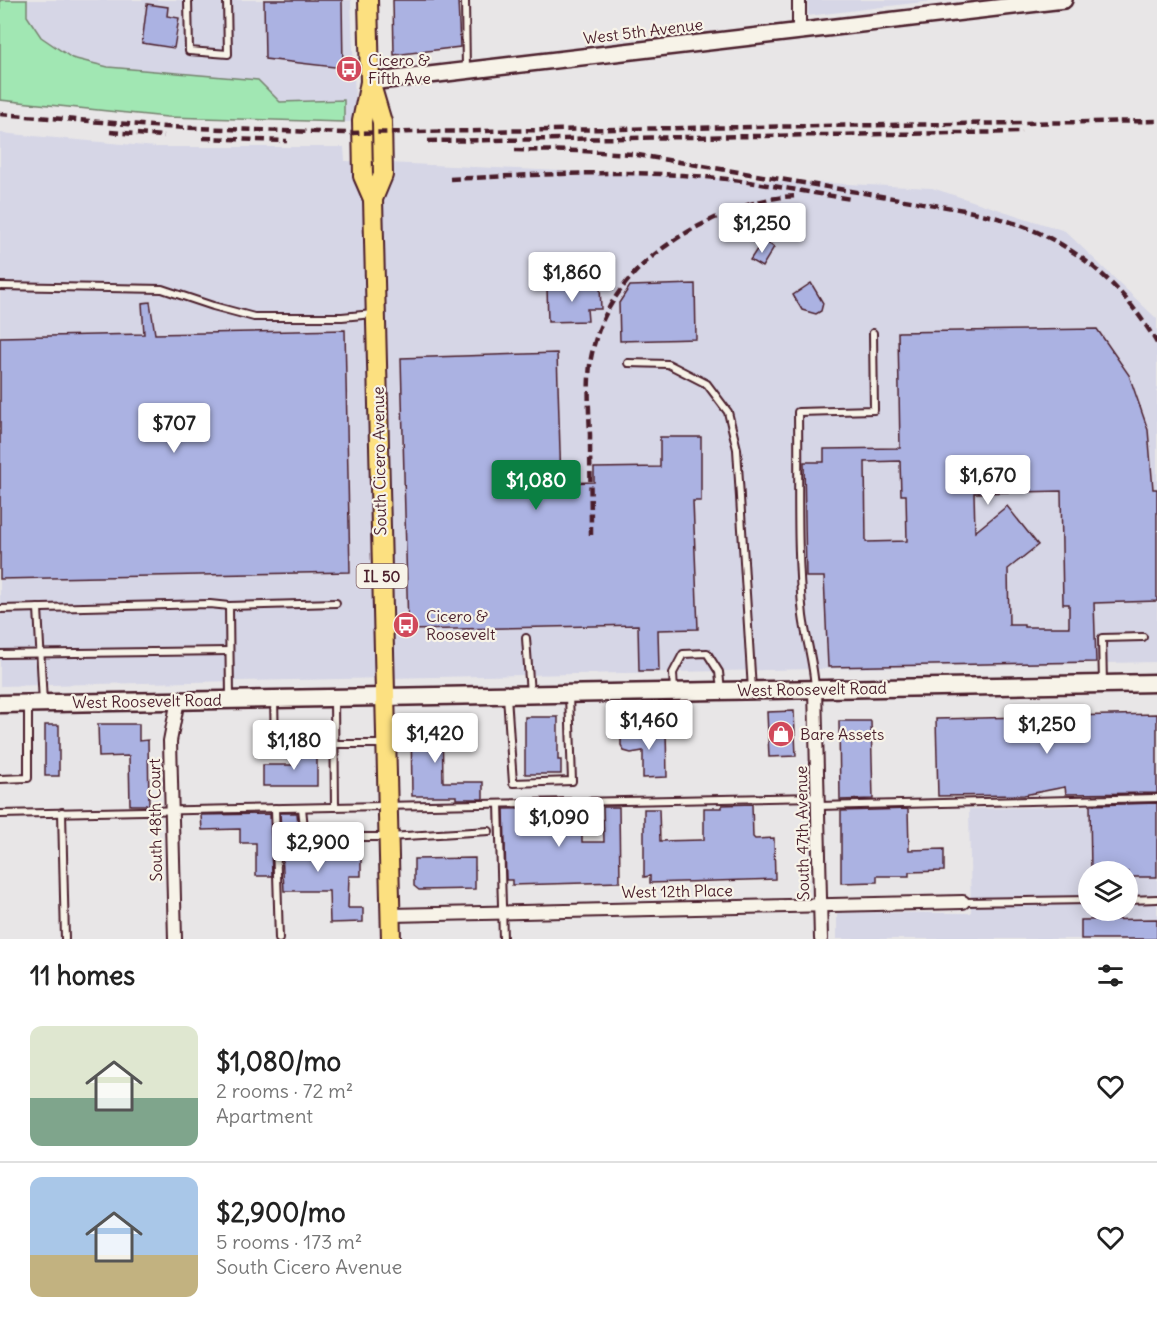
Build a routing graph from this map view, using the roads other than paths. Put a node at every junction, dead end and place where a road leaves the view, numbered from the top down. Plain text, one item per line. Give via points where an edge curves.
1 (188, 0) edge
2 (227, 0) edge
3 (368, 0) edge
4 (465, 0) edge
5 (799, 0) edge
6 (1064, 0) edge
7 (799, 30) junction
8 (466, 70) junction
9 (370, 82) junction
10 (0, 286) edge
11 (376, 314) junction
12 (873, 333) dead end
13 (628, 363) dead end
14 (336, 603) dead end
15 (229, 606) junction
16 (38, 608) junction
17 (0, 609) edge
18 (1143, 637) dead end
19 (526, 638) dead end
20 (230, 651) junction
21 (0, 654) edge
22 (39, 654) junction
23 (1157, 682) edge
24 (1103, 684) junction
25 (815, 689) junction
26 (752, 690) junction
27 (721, 691) junction
28 (674, 692) junction
29 (569, 694) junction
30 (507, 695) junction
31 (530, 695) junction
32 (385, 697) junction
33 (334, 698) junction
34 (230, 699) junction
35 (274, 699) junction
36 (178, 700) junction
37 (36, 703) junction
38 (0, 704) edge
39 (335, 744) junction
40 (386, 744) junction
41 (0, 779) edge
42 (1157, 798) edge
43 (818, 801) junction
44 (499, 804) junction
45 (388, 806) junction
46 (302, 807) junction
47 (335, 807) junction
48 (275, 808) junction
49 (171, 810) junction
50 (62, 813) junction
51 (0, 814) edge
52 (489, 831) dead end
53 (389, 837) junction
54 (1157, 899) edge
55 (1078, 900) edge
56 (1138, 900) edge
57 (963, 902) joint
58 (820, 904) junction
59 (502, 912) junction
60 (391, 915) junction
61 (65, 939) edge
62 (174, 939) edge
63 (279, 939) edge
64 (391, 939) edge
65 (503, 939) edge
66 (821, 939) edge

1 - 2 lane via 189,51 228,54
3 - 9 main road, South Cicero Avenue / IL 50
4 - 8 lane
5 - 7 street
6 - 7 street, West 5th Avenue
7 - 8 street, West 5th Avenue
8 - 9 street, West 5th Avenue
9 - 11 main road, South Cicero Avenue / IL 50 via 382,122 383,175 373,200
10 - 11 lane via 162,289 254,316
11 - 32 main road, South Cicero Avenue / IL 50
12 - 25 lane via 874,410 798,412 800,577
13 - 26 lane via 668,364 707,384 728,412 737,449
14 - 15 lane
15 - 16 lane
15 - 20 lane
16 - 17 lane
16 - 22 lane
18 - 24 lane via 1102,638
19 - 31 lane
20 - 22 lane
20 - 34 lane
21 - 22 lane
22 - 37 lane
23 - 24 main road, West Roosevelt Road
24 - 25 main road, West Roosevelt Road
25 - 26 main road, West Roosevelt Road
25 - 43 street, South 47th Avenue
26 - 27 main road, West Roosevelt Road
27 - 28 main road, West Roosevelt Road
27 - 28 lane via 719,672 707,653 683,654 673,673
28 - 29 main road, West Roosevelt Road
29 - 30 lane via 572,781 513,783
29 - 31 main road, West Roosevelt Road
30 - 31 main road, West Roosevelt Road
30 - 32 main road, West Roosevelt Road
32 - 33 main road, West Roosevelt Road
32 - 40 main road, South Cicero Avenue / IL 50
33 - 35 main road, West Roosevelt Road
33 - 39 lane
34 - 35 main road, West Roosevelt Road
34 - 36 main road, West Roosevelt Road
35 - 39 lane via 275,744
36 - 37 main road, West Roosevelt Road
36 - 49 street, South 48th Court via 170,741
37 - 38 main road, West Roosevelt Road
37 - 41 lane via 28,778
39 - 40 lane
39 - 47 lane
40 - 45 main road, South Cicero Avenue / IL 50
42 - 43 lane
43 - 44 lane
43 - 58 street, South 47th Avenue
44 - 45 lane
44 - 59 lane
45 - 47 lane
45 - 53 main road, South Cicero Avenue / IL 50
46 - 47 lane
46 - 48 lane
46 - 53 lane via 305,837
48 - 49 lane
48 - 63 lane
49 - 50 lane
49 - 62 street, South 48th Court
50 - 51 lane
50 - 61 lane
52 - 53 lane
53 - 60 main road, South Cicero Avenue / IL 50
54 - 56 lane
55 - 57 lane
57 - 58 street, West 12th Place
58 - 59 street, West 12th Place
58 - 66 street, South 47th Avenue
59 - 60 street, West 12th Place
59 - 65 lane
60 - 64 main road, South Cicero Avenue / IL 50

